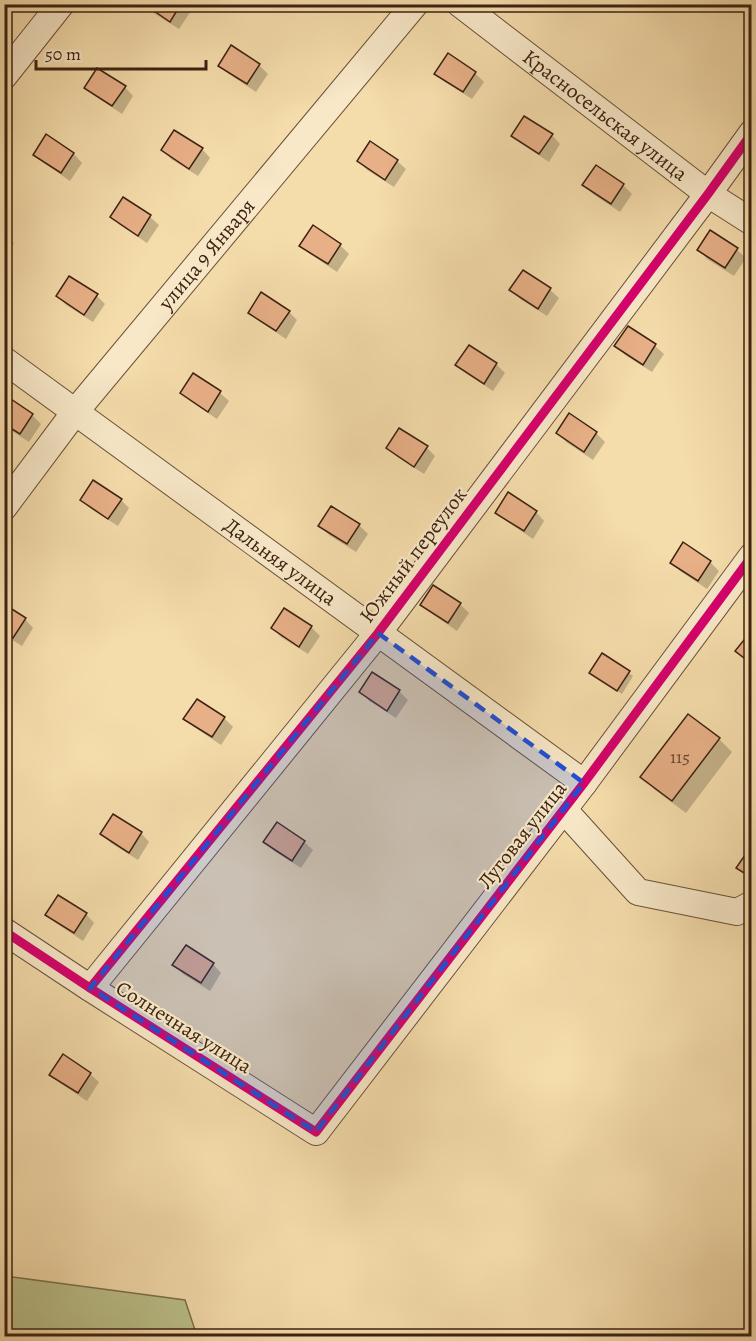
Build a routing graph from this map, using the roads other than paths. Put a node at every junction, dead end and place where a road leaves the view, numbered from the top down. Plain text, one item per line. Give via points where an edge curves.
1 (61, 4) edge
2 (415, 4) edge
3 (460, 4) edge
4 (4, 76) edge
5 (752, 133) edge
6 (708, 194) junction
7 (752, 222) edge
8 (4, 360) edge
9 (75, 412) junction
10 (4, 507) edge
11 (752, 556) edge
12 (378, 633) junction
13 (584, 783) junction
14 (564, 810) junction
15 (752, 904) edge
16 (4, 931) edge
17 (90, 988) junction
18 (316, 1132) joint

1 - 4 street
2 - 9 street, улица 9 Января
3 - 6 street, Красносельская улица
5 - 6 street, Южный переулок
6 - 7 street, Красносельская улица
6 - 12 street, Южный переулок
8 - 9 street, Дальняя улица
9 - 10 street, улица 9 Января
9 - 12 street, Дальняя улица
11 - 13 street, Луговая улица
12 - 13 street, Дальняя улица
12 - 17 street, Южный переулок
13 - 14 street, Луговая улица
14 - 15 street via 638,892 737,912
14 - 18 street, Луговая улица
16 - 17 street, Солнечная улица
17 - 18 street, Солнечная улица

